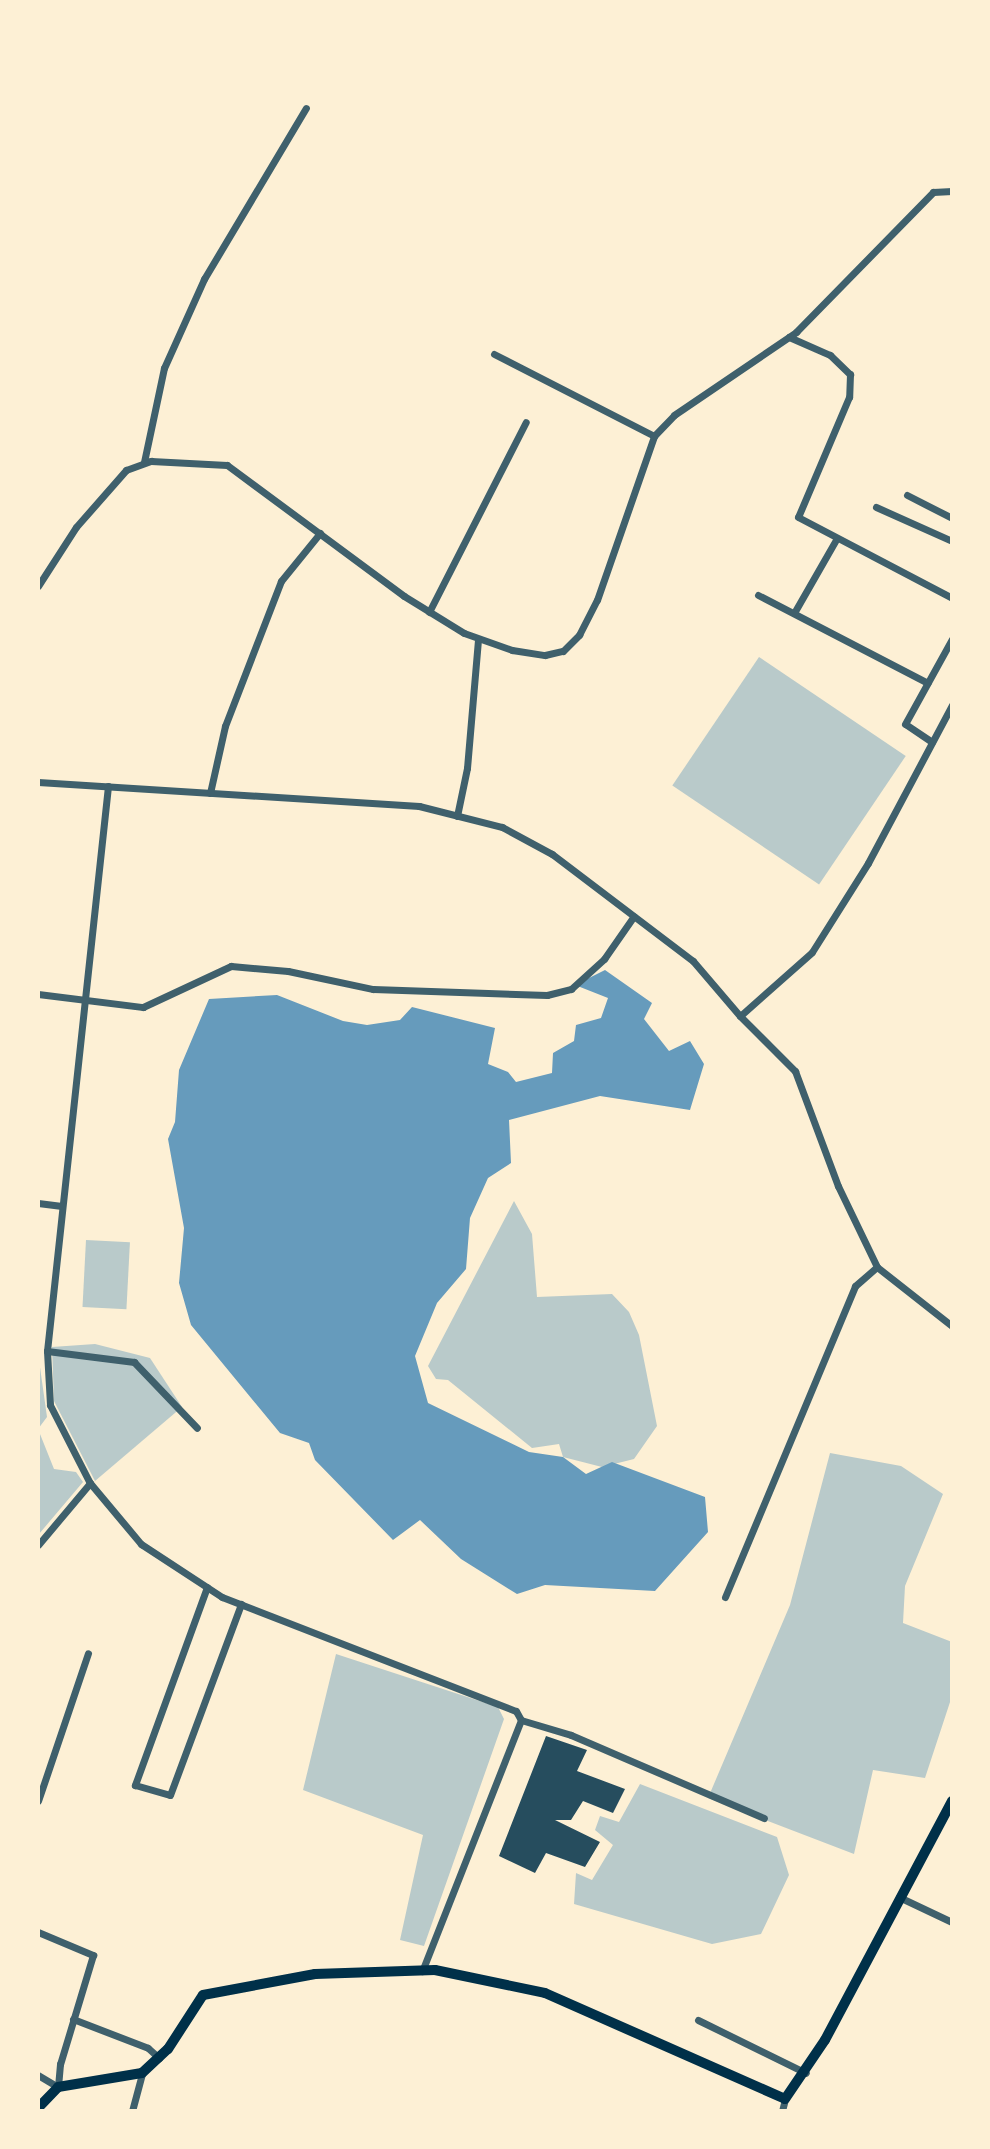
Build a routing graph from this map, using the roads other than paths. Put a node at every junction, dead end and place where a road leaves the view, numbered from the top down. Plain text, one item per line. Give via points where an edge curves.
1 (306, 108) dead end
2 (952, 191) edge
3 (789, 337) junction
4 (494, 354) dead end
5 (526, 422) dead end
6 (654, 436) junction
7 (144, 462) junction
8 (907, 495) dead end
9 (876, 507) dead end
10 (952, 518) edge
11 (320, 533) junction
12 (837, 538) junction
13 (952, 541) edge
14 (38, 586) edge
15 (758, 595) dead end
16 (952, 598) edge
17 (429, 612) junction
18 (794, 613) junction
19 (478, 639) junction
20 (952, 639) edge
21 (928, 683) junction
22 (952, 705) edge
23 (932, 742) junction
24 (38, 782) edge
25 (108, 786) junction
26 (210, 793) junction
27 (457, 816) junction
28 (634, 916) junction
29 (38, 994) edge
30 (83, 998) junction
31 (740, 1016) junction
32 (38, 1203) edge
33 (62, 1206) junction
34 (877, 1267) junction
35 (952, 1326) edge
36 (47, 1351) junction
37 (197, 1428) dead end
38 (90, 1483) junction
39 (39, 1541) edge
40 (207, 1587) junction
41 (725, 1597) dead end
42 (241, 1604) junction
43 (88, 1653) dead end
44 (521, 1720) junction
45 (38, 1801) edge
46 (952, 1801) edge
47 (764, 1818) dead end
48 (899, 1897) junction
49 (952, 1922) edge
50 (38, 1932) edge
51 (422, 1971) junction
52 (73, 2019) junction
53 (698, 2020) dead end
54 (159, 2058) junction
55 (142, 2073) junction
56 (806, 2073) junction
57 (38, 2075) edge
58 (58, 2087) junction
59 (785, 2099) junction
60 (38, 2108) edge
61 (132, 2111) edge
62 (782, 2111) edge

1 - 7 street via 204,279 164,368
2 - 3 street via 933,192 891,240
3 - 6 street via 674,415
3 - 12 street via 830,355 850,374 849,397 798,517
4 - 6 street
5 - 17 street
6 - 19 street via 597,600 573,643 545,655
7 - 11 street via 227,465
7 - 14 street via 126,470 106,491
8 - 10 street
9 - 13 street
11 - 17 street
11 - 26 street via 281,581 225,726
12 - 16 street
12 - 18 street
15 - 18 street
17 - 19 street
18 - 21 street
19 - 27 street via 467,768
20 - 21 street
21 - 23 street via 905,724
22 - 23 street
23 - 31 street via 812,952
24 - 25 street
25 - 26 street
25 - 30 street
26 - 27 street via 419,806
27 - 28 street via 502,827 552,854
28 - 30 street via 604,959 571,989 547,995 373,989 288,971 231,966 143,1007
28 - 31 street via 693,961
29 - 30 street
30 - 33 street
31 - 34 street via 795,1071 838,1186
32 - 33 street
33 - 36 street
34 - 35 street
34 - 41 street via 855,1286
36 - 37 street via 134,1362
36 - 38 street via 50,1405
38 - 39 street
38 - 40 street via 141,1544
40 - 42 street
40 - 42 street via 135,1785 170,1795
42 - 44 street via 516,1711
43 - 45 street
44 - 47 street via 571,1735
44 - 51 street
46 - 48 main road
48 - 49 street
48 - 56 main road
50 - 52 street via 93,1955
51 - 54 main road via 315,1974 214,1991 195,2003
51 - 59 main road via 545,1993
52 - 54 street via 148,2048
52 - 58 street
53 - 56 street
54 - 55 main road
55 - 58 main road
55 - 61 street
56 - 59 main road
57 - 58 street
58 - 60 main road
59 - 62 street

